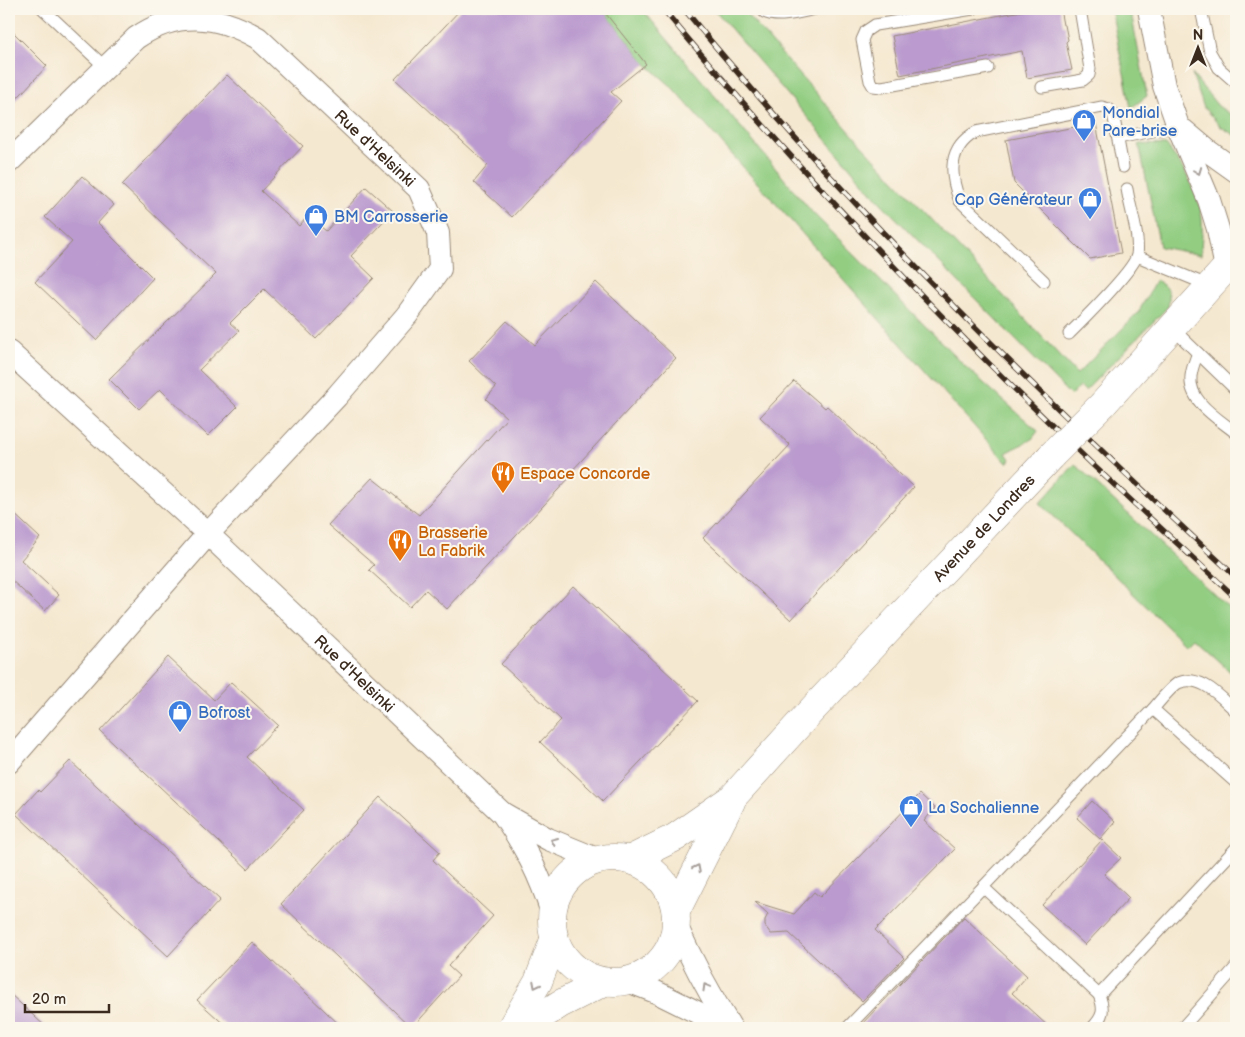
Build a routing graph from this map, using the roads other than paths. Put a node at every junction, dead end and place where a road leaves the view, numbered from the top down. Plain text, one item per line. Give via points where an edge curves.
1 (43, 9) edge
2 (809, 9) edge
3 (973, 9) edge
4 (1080, 9) edge
5 (1149, 9) edge
6 (1201, 9) edge
7 (764, 12) dead end
8 (105, 67) junction
9 (988, 68) dead end
10 (1236, 83) edge
11 (1042, 88) dead end
12 (1178, 126) junction
13 (1118, 138) junction
14 (9, 162) edge
15 (1122, 167) dead end
16 (1236, 171) edge
17 (1127, 190) dead end
18 (1137, 256) junction
19 (1224, 270) edge
20 (1044, 281) dead end
21 (1172, 328) junction
22 (1069, 334) dead end
23 (9, 352) edge
24 (1198, 353) junction
25 (1236, 390) edge
26 (1236, 433) edge
27 (208, 534) junction
28 (1153, 709) junction
29 (1236, 711) edge
30 (9, 762) edge
31 (1236, 783) edge
32 (732, 798) junction
33 (502, 813) junction
34 (1236, 848) edge
35 (599, 860) junction
36 (629, 860) junction
37 (983, 887) junction
38 (552, 913) junction
39 (676, 918) junction
40 (554, 940) junction
41 (1236, 968) edge
42 (1232, 980) edge
43 (616, 981) junction
44 (1099, 995) junction
45 (511, 1028) edge
46 (523, 1028) edge
47 (730, 1028) edge
48 (848, 1028) edge
49 (1092, 1028) edge
50 (1182, 1028) edge

1 - 8 lane
2 - 7 lane via 778,15
3 - 9 lane via 875,25 866,31 862,40 870,81 873,86 882,88
4 - 11 lane via 1089,75 1083,80
5 - 12 street via 1164,86
6 - 10 lane via 1210,52 1219,68
8 - 14 street, Rue d'Helsinki
8 - 27 street, Rue d'Helsinki via 136,38 151,28 175,20 214,20 245,31 258,38 419,189 438,233 440,269 406,315 337,396
12 - 13 lane
12 - 16 street
12 -> 19 street via 1209,200 1218,229
13 - 15 lane
13 - 20 lane via 1113,113 1102,107 976,132 966,137 956,149 953,185 960,201
17 - 18 lane
18 - 19 lane
18 - 22 lane via 1128,271
19 - 21 street, Avenue de Londres
21 - 24 lane
21 - 32 street, Avenue de Londres, bridge
23 - 27 street, Rue d'Helsinki
24 - 25 lane
24 - 26 lane via 1191,376 1195,398
27 - 30 street, Rue d'Helsinki
27 - 33 street, Rue d'Helsinki
28 - 29 lane via 1177,684 1189,681 1204,683
28 - 31 lane
28 - 37 lane
32 - 36 street, Avenue de Londres via 676,837
39 -> 32 street, Avenue de Londres
35 -> 33 street, Rue d'Helsinki via 548,839
33 - 38 street, Rue d'Helsinki via 532,860
34 - 44 lane
35 - 36 street
35 - 38 street via 569,876 558,892
36 - 39 street via 649,867 660,878 669,892
37 - 44 lane
37 - 48 lane
38 - 40 street
39 - 43 street via 670,947 662,960 648,971
47 -> 39 street via 691,960
40 - 43 street via 564,959 582,974
40 -> 45 street via 538,982
41 - 42 lane
42 - 50 lane
43 - 46 street via 560,1004
43 - 47 street via 671,999
44 - 49 lane via 1104,1006 1099,1021

